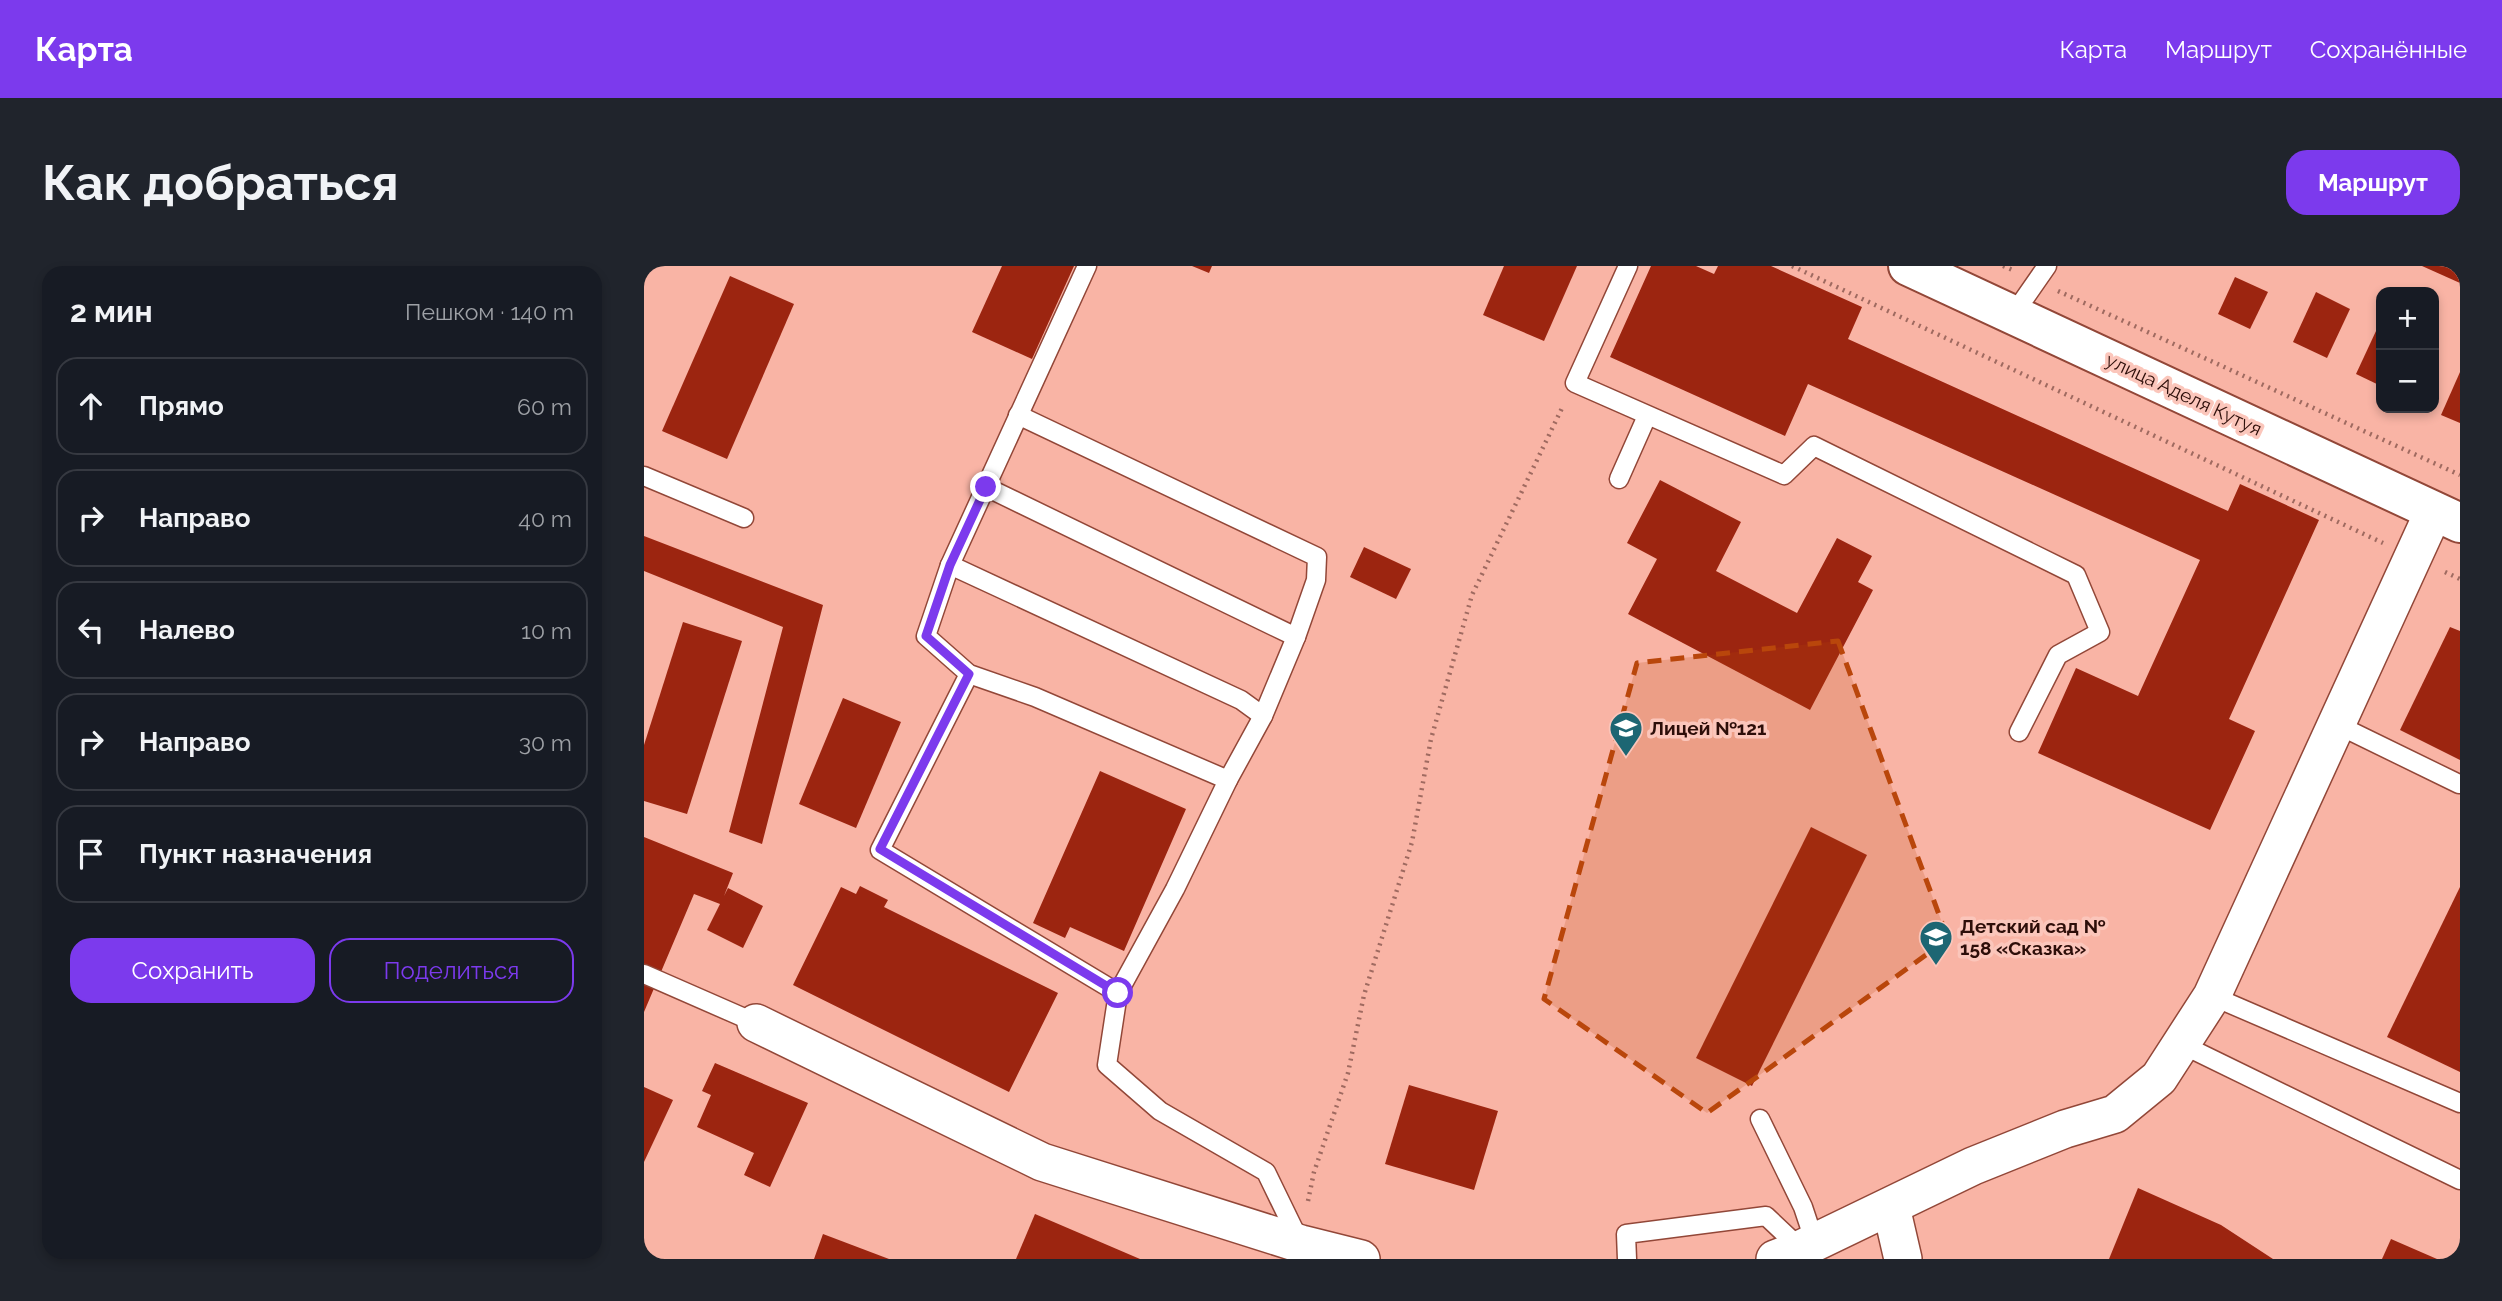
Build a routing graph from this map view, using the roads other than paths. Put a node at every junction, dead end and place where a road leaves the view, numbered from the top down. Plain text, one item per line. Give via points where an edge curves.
1 (1087, 266) edge
2 (1628, 266) edge
3 (2047, 266) edge
4 (1910, 267) edge
5 (2013, 315) junction
6 (1018, 415) junction
7 (1647, 416) junction
8 (644, 476) edge
9 (1619, 479) dead end
10 (986, 487) junction
11 (744, 517) dead end
12 (2447, 517) edge
13 (950, 565) junction
14 (1296, 637) junction
15 (969, 674) junction
16 (1263, 716) junction
17 (2336, 724) junction
18 (2019, 732) dead end
19 (1228, 780) junction
20 (2459, 783) edge
21 (644, 974) edge
22 (1118, 993) junction
23 (2212, 996) junction
24 (756, 1023) joint
25 (2181, 1044) junction
26 (2460, 1103) edge
27 (1760, 1119) dead end
28 (2460, 1180) edge
29 (1891, 1206) junction
30 (1301, 1244) junction
31 (1797, 1250) edge
32 (1347, 1257) edge
33 (1627, 1259) edge
34 (1903, 1259) edge

1 - 6 lane
2 - 7 lane via 1574,383
3 - 5 lane
4 - 5 main road, улица Аделя Кутуя
5 - 12 main road, улица Аделя Кутуя
6 - 10 lane
6 - 14 lane via 1317,557 1316,580
7 - 9 lane
7 - 18 lane via 1784,475 1814,446 2077,575 2100,632 2059,655
8 - 11 lane
10 - 13 lane
10 - 14 lane
12 - 17 street via 2413,557
13 - 15 lane via 926,636
13 - 16 lane via 1241,700
14 - 16 lane
15 - 19 lane via 1035,697
15 - 22 lane via 880,849
16 - 19 lane
17 - 20 lane
17 - 23 street
19 - 22 lane
21 - 24 lane
22 - 30 lane via 1107,1065 1160,1111 1266,1172
23 - 25 street
23 - 26 lane
24 - 30 street via 1042,1161
25 - 28 lane
25 - 29 street via 2159,1078 2115,1114 1973,1166
27 - 31 lane via 1802,1207
29 - 31 street
29 - 34 street
30 - 32 street
31 - 33 lane via 1766,1216 1626,1234

